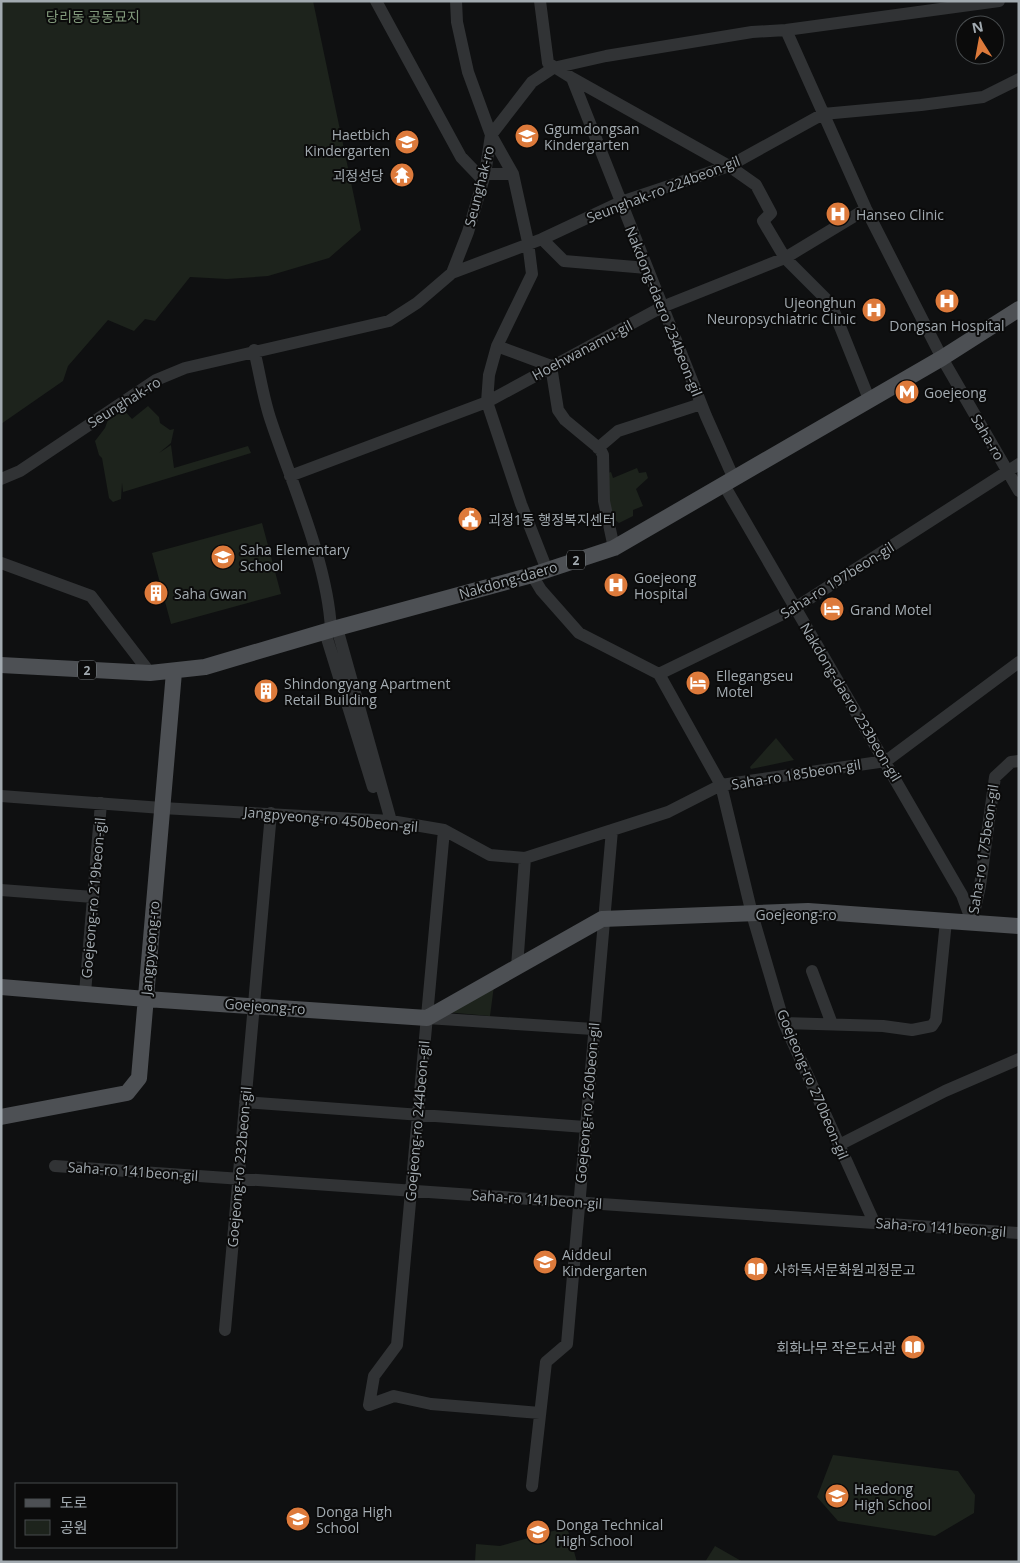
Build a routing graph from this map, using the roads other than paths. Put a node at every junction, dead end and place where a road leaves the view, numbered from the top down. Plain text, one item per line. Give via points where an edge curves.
1 (376, 1) edge
2 (456, 1) edge
3 (540, 1) edge
4 (999, 1) edge
5 (786, 30) junction
6 (553, 68) junction
7 (572, 78) junction
8 (1019, 79) edge
9 (823, 114) junction
10 (491, 135) junction
11 (729, 166) junction
12 (513, 174) junction
13 (484, 177) junction
14 (621, 202) junction
15 (866, 209) junction
16 (542, 239) junction
17 (528, 242) junction
18 (785, 258) junction
19 (647, 268) junction
20 (452, 273) junction
21 (662, 307) junction
22 (1019, 309) edge
23 (497, 346) junction
24 (254, 350) junction
25 (942, 358) junction
26 (551, 366) junction
27 (869, 399) junction
28 (487, 402) junction
29 (701, 404) junction
30 (598, 448) junction
31 (1019, 464) edge
32 (1008, 472) junction
33 (290, 476) junction
34 (1, 479) edge
35 (729, 482) junction
36 (1019, 490) edge
37 (614, 548) junction
38 (1, 562) edge
39 (539, 572) junction
40 (795, 608) junction
41 (331, 630) junction
42 (1019, 662) edge
43 (1, 665) edge
44 (174, 672) junction
45 (150, 673) junction
46 (659, 674) junction
47 (886, 760) junction
48 (1019, 761) edge
49 (721, 785) junction
50 (1, 796) edge
51 (101, 803) junction
52 (162, 808) junction
53 (271, 814) junction
54 (387, 821) junction
55 (444, 830) junction
56 (612, 830) junction
57 (525, 858) junction
58 (1, 890) edge
59 (93, 897) junction
60 (752, 914) junction
61 (602, 919) junction
62 (946, 921) junction
63 (972, 922) junction
64 (1019, 926) edge
65 (517, 967) junction
66 (812, 971) dead end
67 (1, 987) edge
68 (85, 993) junction
69 (146, 999) junction
70 (254, 1005) junction
71 (427, 1018) junction
72 (784, 1023) junction
73 (832, 1024) junction
74 (593, 1029) junction
75 (1019, 1059) edge
76 (245, 1102) junction
77 (418, 1115) junction
78 (1, 1117) edge
79 (585, 1127) junction
80 (839, 1145) junction
81 (55, 1166) dead end
82 (238, 1178) junction
83 (411, 1191) junction
84 (579, 1202) junction
85 (874, 1222) junction
86 (1019, 1233) edge
87 (225, 1330) dead end
88 (540, 1413) junction
89 (532, 1486) dead end

1 - 13 street via 460,158
2 - 10 street via 457,22 468,72
3 - 6 street via 548,63
4 - 5 street, Seunghak-ro
5 - 6 street, Seunghak-ro via 606,56
5 - 9 street, Saha-ro
6 - 7 street
6 - 10 street, Seunghak-ro via 532,82
7 - 11 street
7 - 14 street, Nakdong-daero 234beon-gil
8 - 9 street, Seunghak-ro 224beon-gil via 983,96
9 - 11 street, Seunghak-ro 224beon-gil
9 - 15 street, Saha-ro
10 - 12 street
10 - 13 street, Seunghak-ro
11 - 14 street, Seunghak-ro 224beon-gil
11 - 18 street via 756,185 771,213 763,220
12 - 13 street
12 - 17 street
13 - 20 street, Seunghak-ro
14 - 16 street, Seunghak-ro 224beon-gil
14 - 19 street, Nakdong-daero 234beon-gil
15 - 18 street, Hoehwanamu-gil
15 - 25 street, Saha-ro
16 - 17 street, Seunghak-ro 224beon-gil
16 - 19 street via 564,261
17 - 20 street, Seunghak-ro 224beon-gil
17 - 23 street via 532,274
18 - 21 street, Hoehwanamu-gil
18 - 27 street via 831,304
19 - 21 street, Nakdong-daero 234beon-gil
20 - 24 street, Seunghak-ro via 417,303 389,320
21 - 26 street, Hoehwanamu-gil
21 - 29 street, Nakdong-daero 234beon-gil
22 - 25 main road, Nakdong-daero / 2
23 - 26 street
23 - 28 street via 489,375
24 - 33 street via 270,418
24 - 34 street, Seunghak-ro via 185,368 156,380 20,471
25 - 27 main road, Nakdong-daero / 2
25 - 32 street, Saha-ro
26 - 28 street, Hoehwanamu-gil
26 - 30 street via 558,410
27 - 35 main road, Nakdong-daero / 2
28 - 33 street, Hoehwanamu-gil
28 - 39 street via 521,504
29 - 30 street via 618,430
29 - 35 street, Nakdong-daero 234beon-gil
30 - 37 street via 604,455 604,501
31 - 32 street, Saha-ro 197beon-gil
32 - 36 street, Saha-ro
32 - 40 street, Saha-ro 197beon-gil
33 - 41 street via 330,603
35 - 37 main road, Nakdong-daero / 2
35 - 40 street, Nakdong-daero 233beon-gil
37 - 39 main road, Nakdong-daero / 2
38 - 45 street via 91,596
39 - 41 main road, Nakdong-daero / 2
39 - 46 street via 541,590 579,633
40 - 46 street, Saha-ro 197beon-gil
40 - 47 street, Nakdong-daero 233beon-gil
41 - 44 main road, Nakdong-daero / 2 via 205,667
41 - 54 street
42 - 47 street, Saha-ro 185beon-gil
43 - 45 main road, Nakdong-daero / 2
44 - 45 main road, Nakdong-daero / 2
44 - 52 main road, Jangpyeong-ro
46 - 49 street, Goejeong-ro 270beon-gil
47 - 49 street, Saha-ro 185beon-gil
47 - 63 street, Nakdong-daero 233beon-gil via 962,894
48 - 63 street, Saha-ro 175beon-gil via 1012,762 994,777 982,876
49 - 56 street, Jangpyeong-ro 450beon-gil via 668,812
49 - 60 street, Goejeong-ro 270beon-gil
50 - 51 street, Jangpyeong-ro 450beon-gil
51 - 52 street, Jangpyeong-ro 450beon-gil
51 - 59 street, Goejeong-ro 219beon-gil
52 - 53 street, Jangpyeong-ro 450beon-gil
52 - 69 main road, Jangpyeong-ro
53 - 54 street, Jangpyeong-ro 450beon-gil
53 - 70 street, Goejeong-ro 232beon-gil
54 - 55 street, Jangpyeong-ro 450beon-gil
55 - 57 street, Jangpyeong-ro 450beon-gil via 490,855
55 - 71 street, Goejeong-ro 244beon-gil
56 - 57 street, Jangpyeong-ro 450beon-gil
56 - 61 street
57 - 65 street
58 - 59 street
59 - 68 street, Goejeong-ro 219beon-gil
60 - 61 main road, Goejeong-ro
60 - 62 main road, Goejeong-ro via 808,911
60 - 72 street, Goejeong-ro 270beon-gil
61 - 65 main road, Goejeong-ro
61 - 74 street, Goejeong-ro 260beon-gil
62 - 63 main road, Goejeong-ro
62 - 73 street via 936,1020 932,1026 912,1030
63 - 64 main road, Goejeong-ro
65 - 71 main road, Goejeong-ro
66 - 73 street
67 - 68 main road, Goejeong-ro
68 - 69 main road, Goejeong-ro
69 - 70 main road, Goejeong-ro
69 - 78 main road, Jangpyeong-ro via 139,1078 127,1093
70 - 71 main road, Goejeong-ro
70 - 76 street, Goejeong-ro 232beon-gil
71 - 74 street
71 - 77 street, Goejeong-ro 244beon-gil
72 - 73 street
72 - 80 street, Goejeong-ro 270beon-gil
74 - 79 street, Goejeong-ro 260beon-gil
75 - 80 street via 945,1091
76 - 77 street
76 - 82 street, Goejeong-ro 232beon-gil
77 - 79 street
77 - 83 street, Goejeong-ro 244beon-gil
79 - 84 street, Goejeong-ro 260beon-gil
80 - 85 street, Goejeong-ro 270beon-gil
81 - 82 street, Saha-ro 141beon-gil
82 - 83 street, Saha-ro 141beon-gil
82 - 87 street, Goejeong-ro 232beon-gil
83 - 84 street, Saha-ro 141beon-gil
83 - 88 street, Goejeong-ro 244beon-gil via 397,1346 374,1376 369,1405 394,1396 431,1404
84 - 85 street, Saha-ro 141beon-gil
84 - 88 street, Goejeong-ro 260beon-gil via 567,1344 546,1362
85 - 86 street, Saha-ro 141beon-gil
88 - 89 street, Goejeong-ro 260beon-gil

